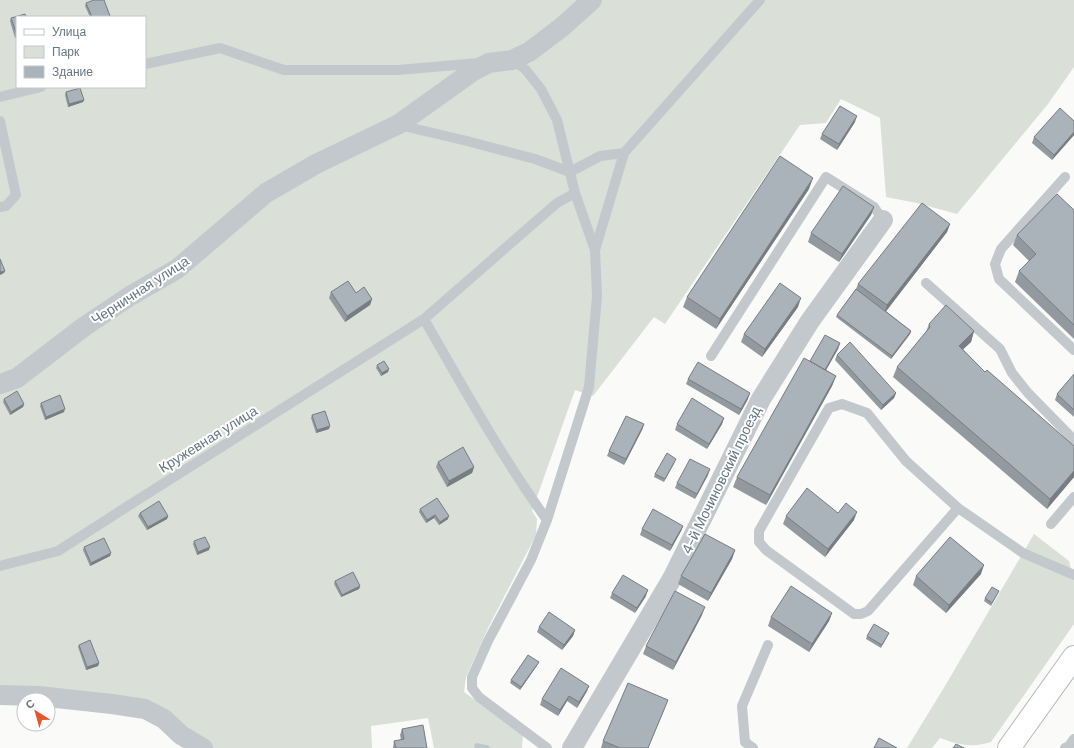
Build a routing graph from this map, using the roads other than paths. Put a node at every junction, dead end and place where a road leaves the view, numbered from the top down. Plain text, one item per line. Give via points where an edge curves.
1 (592, 0) edge
2 (760, 0) edge
3 (512, 60) junction
4 (489, 63) junction
5 (146, 64) edge
6 (37, 88) edge
7 (0, 97) edge
8 (0, 122) edge
9 (399, 124) junction
10 (624, 153) junction
11 (570, 172) junction
12 (1065, 177) dead end
13 (575, 193) junction
14 (0, 208) edge
15 (883, 220) joint
16 (595, 250) junction
17 (926, 283) dead end
18 (424, 319) junction
19 (1074, 350) edge
20 (711, 356) dead end
21 (0, 384) edge
22 (1074, 440) edge
23 (1074, 497) edge
24 (958, 508) junction
25 (547, 520) junction
26 (1051, 524) dead end
27 (0, 566) edge
28 (1074, 575) edge
29 (768, 646) dead end
30 (1074, 657) edge
31 (0, 695) edge
32 (1074, 739) edge
33 (203, 748) edge
34 (547, 748) edge
35 (572, 748) edge
36 (753, 748) edge
37 (1009, 748) edge
38 (1065, 748) edge

1 - 3 street via 529,52
2 - 10 lane
3 - 4 street
3 - 11 lane via 525,70 541,89 557,120
4 - 5 lane via 398,70 284,70 220,48
4 - 9 street, Черничная улица via 473,71
6 - 7 lane
8 - 14 lane via 16,195 6,206
9 - 11 lane via 528,157
9 - 21 street, Черничная улица via 316,164 266,193 177,270 130,296 85,326 17,378
10 - 11 lane via 600,156
10 - 16 lane
11 - 13 lane
12 - 19 lane via 1001,249 995,264 999,279
13 - 16 lane
13 - 18 lane, Кружевная улица via 557,203
15 - 20 lane via 874,207 826,177
15 - 35 street, 4-й Мочиновский проезд via 810,321 761,400 673,577
16 - 25 lane via 596,296 589,387
17 - 22 lane via 1000,349 1012,373 1028,393
18 - 25 lane via 496,444
18 - 27 lane, Кружевная улица via 58,552
23 - 26 lane
24 - 24 lane via 868,611 861,614 854,614 766,550 759,542 759,531 829,408 842,404 867,413 906,460
24 - 28 lane via 1023,553
25 - 34 lane via 531,560 488,641 472,677 472,688 480,697
29 - 36 lane via 742,706 745,742
30 - 37 main road
31 - 33 street via 38,696 145,709 164,719 181,735
32 - 38 lane

